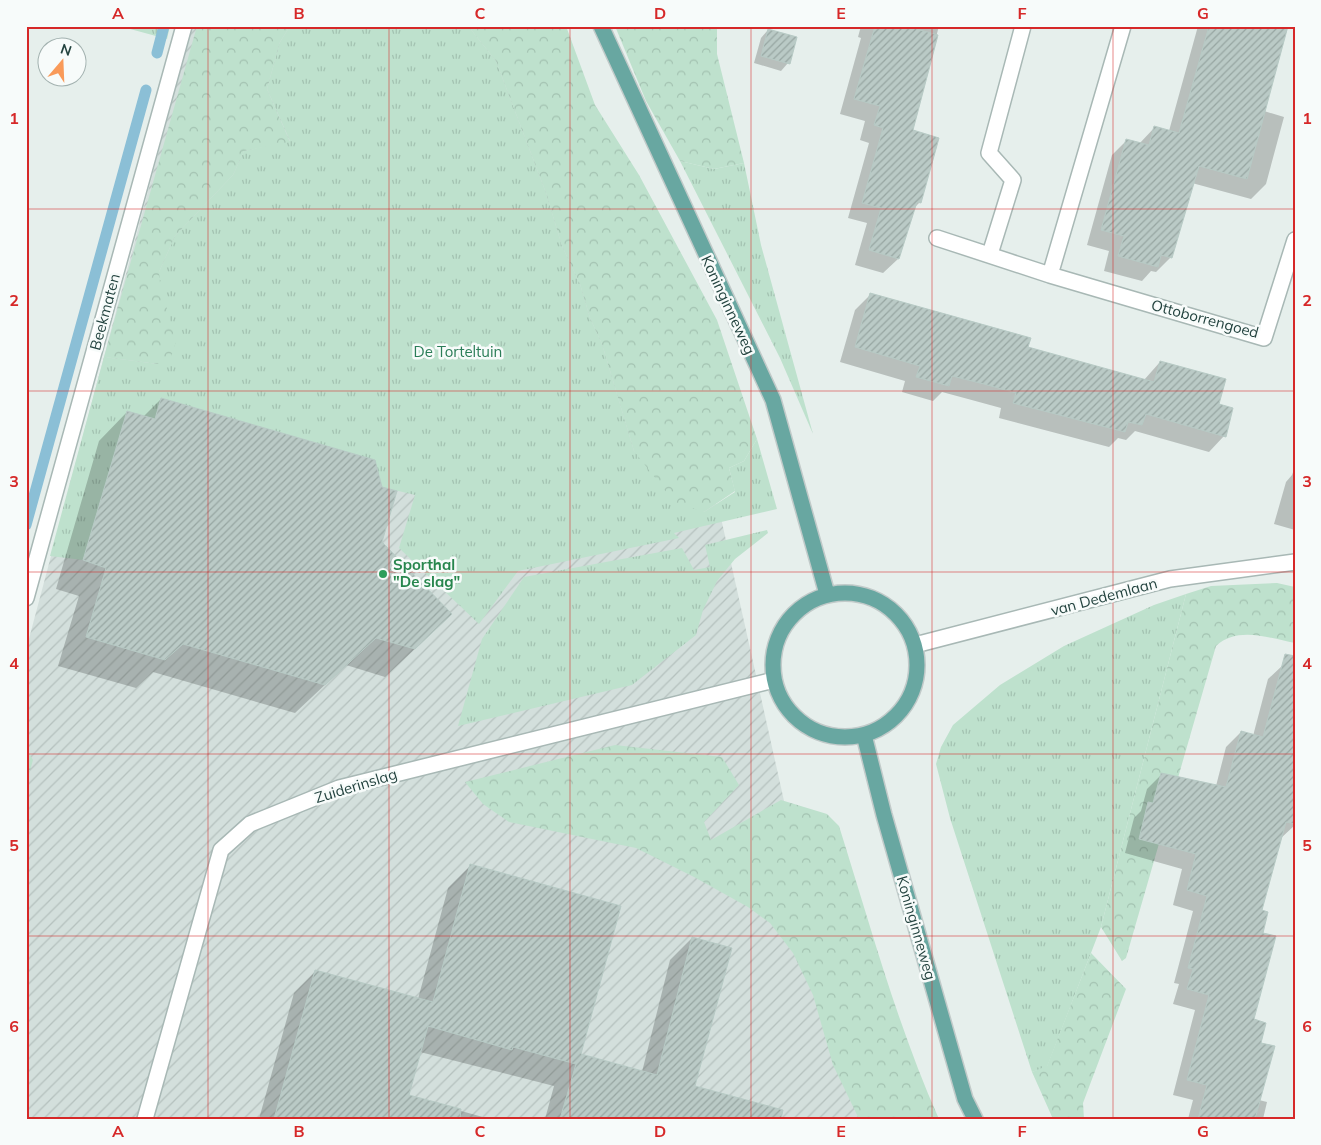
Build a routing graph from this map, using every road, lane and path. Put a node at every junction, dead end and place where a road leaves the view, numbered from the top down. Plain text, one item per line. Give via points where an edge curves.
1 (184, 26) edge
2 (600, 26) edge
3 (1023, 26) edge
4 (1123, 26) edge
5 (937, 238) dead end
6 (1295, 240) edge
7 (990, 254) junction
8 (1050, 275) junction
9 (1295, 562) edge
10 (827, 594) junction
11 (26, 598) edge
12 (915, 645) junction
13 (774, 680) junction
14 (864, 735) junction
15 (145, 1119) edge
16 (975, 1119) edge

1 - 11 street, Beekmaten
2 - 10 main road, Koninginneweg via 774,400
3 - 7 street via 989,153 1013,180
4 - 8 street
5 - 7 street, Ottoborrengoed
6 - 8 street, Ottoborrengoed via 1264,338
7 - 8 street, Ottoborrengoed
9 - 12 street, van Dedemlaan via 1170,579
10 - 12 main road via 855,593 881,602 902,620
10 - 13 main road via 795,612 783,627 774,653
12 - 14 main road via 916,683 908,701 882,728
13 - 14 main road via 788,710 814,731 847,738
13 - 15 street, Zuiderinslag via 339,788 250,824 222,850
14 - 16 main road, Koninginneweg via 965,1099

